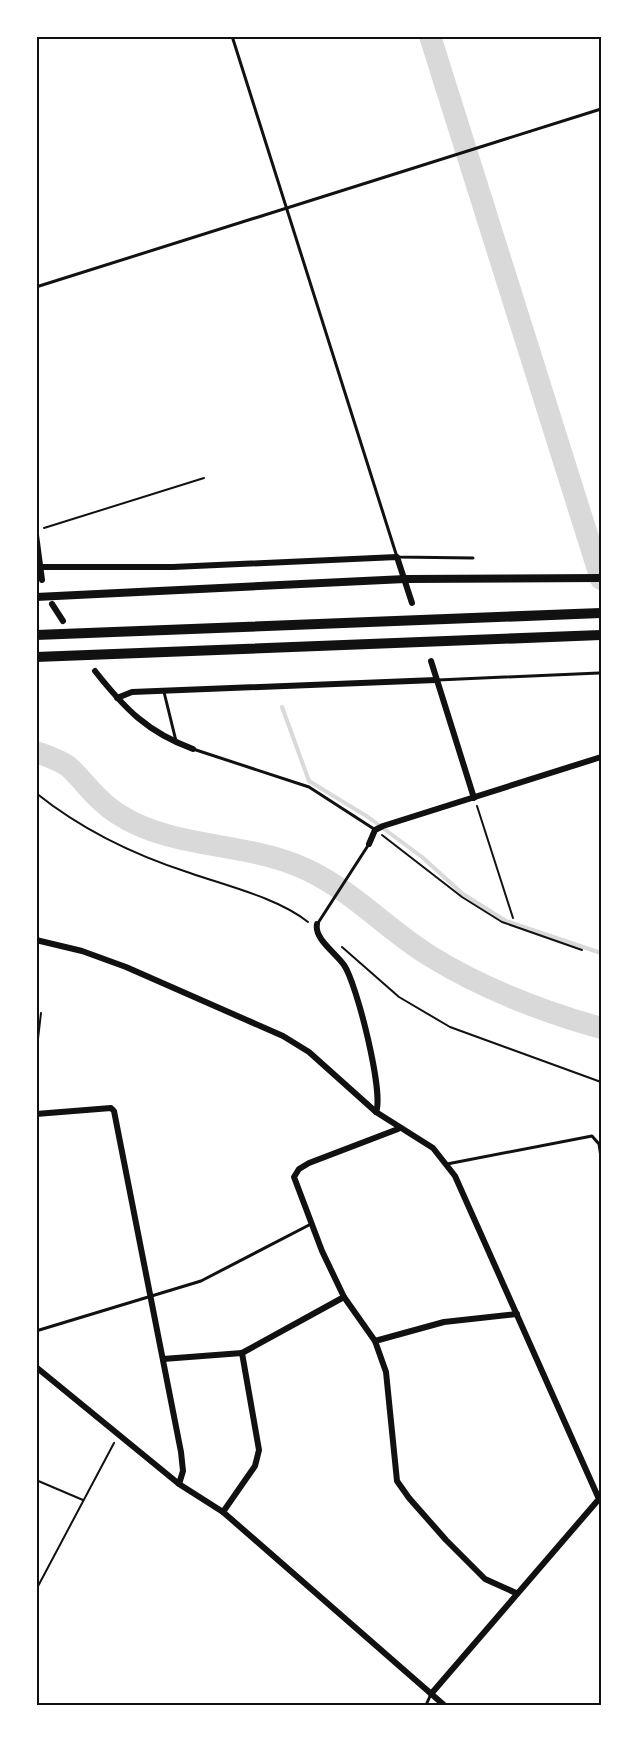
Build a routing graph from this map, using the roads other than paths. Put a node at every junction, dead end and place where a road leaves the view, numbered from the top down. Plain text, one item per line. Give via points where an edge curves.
1 (232, 36) edge
2 (601, 109) edge
3 (286, 208) junction
4 (36, 287) edge
5 (36, 535) edge
6 (397, 557) junction
7 (473, 558) dead end
8 (40, 567) junction
9 (601, 578) edge
10 (405, 579) junction
11 (42, 580) dead end
12 (36, 597) edge
13 (412, 603) dead end
14 (52, 604) dead end
15 (601, 613) edge
16 (63, 621) dead end
17 (36, 635) edge
18 (601, 635) edge
19 (36, 657) edge
20 (431, 661) dead end
21 (95, 671) dead end
22 (599, 673) dead end
23 (436, 680) junction
24 (163, 691) junction
25 (117, 698) junction
26 (176, 743) junction
27 (193, 749) joint
28 (601, 757) edge
29 (474, 798) junction
30 (375, 830) junction
31 (369, 844) joint
32 (317, 924) joint
33 (36, 940) edge
34 (376, 1113) junction
35 (36, 1114) edge
36 (398, 1129) junction
37 (601, 1157) edge
38 (447, 1164) junction
39 (311, 1224) junction
40 (150, 1297) junction
41 (344, 1297) junction
42 (517, 1314) junction
43 (36, 1331) edge
44 (375, 1341) junction
45 (242, 1353) junction
46 (163, 1359) junction
47 (36, 1367) edge
48 (179, 1484) junction
49 (600, 1499) edge
50 (224, 1512) junction
51 (516, 1593) junction
52 (431, 1694) junction
53 (426, 1705) edge
54 (444, 1705) edge

1 - 3 lane
2 - 3 lane
3 - 4 lane
3 - 6 lane
5 - 8 street
6 - 7 lane
6 - 8 street via 195,566
6 - 10 street
8 - 11 street
9 - 10 street
10 - 12 street
10 - 13 street
14 - 16 street
15 - 17 highway
18 - 19 highway
20 - 23 street
21 - 25 street
22 - 23 lane
23 - 24 street
23 - 29 street
24 - 25 street via 132,692
24 - 26 lane
25 - 26 street via 155,733
26 - 27 street
27 - 30 lane via 309,787
28 - 29 street
29 - 30 street
30 - 31 street
31 - 32 lane
32 - 34 street via 317,932 343,964 357,995 375,1080
33 - 34 street via 126,967 283,1036 309,1052
34 - 36 street
35 - 40 street via 111,1108 114,1111
36 - 38 street via 433,1148
36 - 39 street via 298,1169 294,1177
37 - 38 lane via 599,1144 592,1136
38 - 42 street
39 - 40 lane via 201,1281
39 - 41 street
40 - 43 lane
40 - 46 street
41 - 44 street
41 - 45 street
42 - 44 street via 444,1322
42 - 49 street
44 - 51 street via 386,1372 398,1481 446,1540 485,1579
45 - 46 street
45 - 50 street via 260,1450 255,1466
46 - 48 street via 181,1452 183,1471
47 - 48 street
48 - 50 street
49 - 51 street
50 - 52 street
51 - 52 street
52 - 53 lane
52 - 54 street

